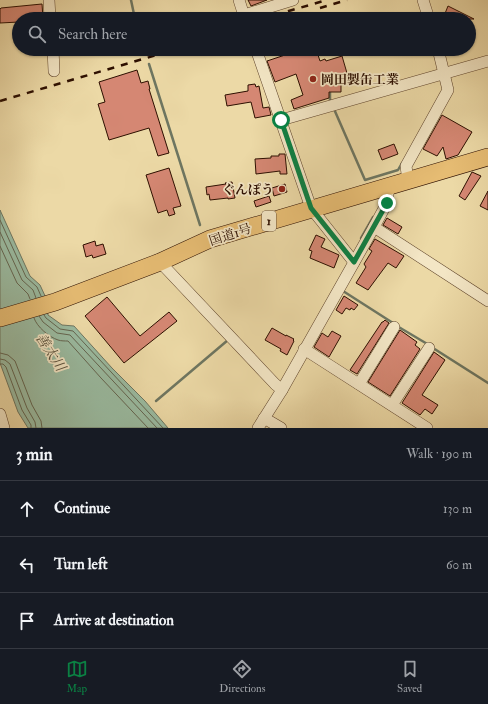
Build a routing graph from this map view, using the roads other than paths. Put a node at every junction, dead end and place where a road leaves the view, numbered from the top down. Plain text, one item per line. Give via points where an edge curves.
1 (49, 0) edge
2 (239, 0) edge
3 (293, 0) edge
4 (423, 0) edge
5 (50, 12) edge
6 (243, 12) edge
7 (259, 12) edge
8 (427, 12) edge
9 (53, 56) edge
10 (258, 56) edge
11 (440, 56) edge
12 (488, 61) edge
13 (54, 72) dead end
14 (444, 73) junction
15 (281, 120) junction
16 (486, 161) edge
17 (408, 181) junction
18 (389, 186) junction
19 (311, 208) junction
20 (374, 227) junction
21 (160, 262) junction
22 (354, 262) junction
23 (488, 300) edge
24 (0, 318) edge
25 (394, 327) dead end
26 (429, 348) dead end
27 (304, 349) junction
28 (359, 384) junction
29 (282, 390) junction
30 (392, 405) junction
31 (0, 414) edge
32 (264, 418) junction
33 (4, 428) edge
34 (258, 428) edge
35 (281, 428) edge
36 (428, 428) edge

1 - 5 street
2 - 6 street
3 - 7 street
4 - 8 street
9 - 13 street
10 - 15 street
11 - 14 street
12 - 14 street
14 - 15 street
14 - 17 street via 448,90 406,166
15 - 19 street
16 - 17 highway, 国道1号 / 1
17 - 18 highway, 国道1号 / 1
18 - 19 highway, 国道1号 / 1
18 - 20 street via 387,203
19 - 21 highway, 国道1号 / 1 via 210,239
19 - 22 street
20 - 22 street
20 - 23 street
21 - 24 highway, 国道1号 / 1 via 55,302
21 - 29 street
22 - 27 street
25 - 28 street
26 - 30 street
27 - 28 street
27 - 29 street
28 - 30 street
29 - 32 street
30 - 36 street
31 - 33 street
32 - 34 street
32 - 35 street

